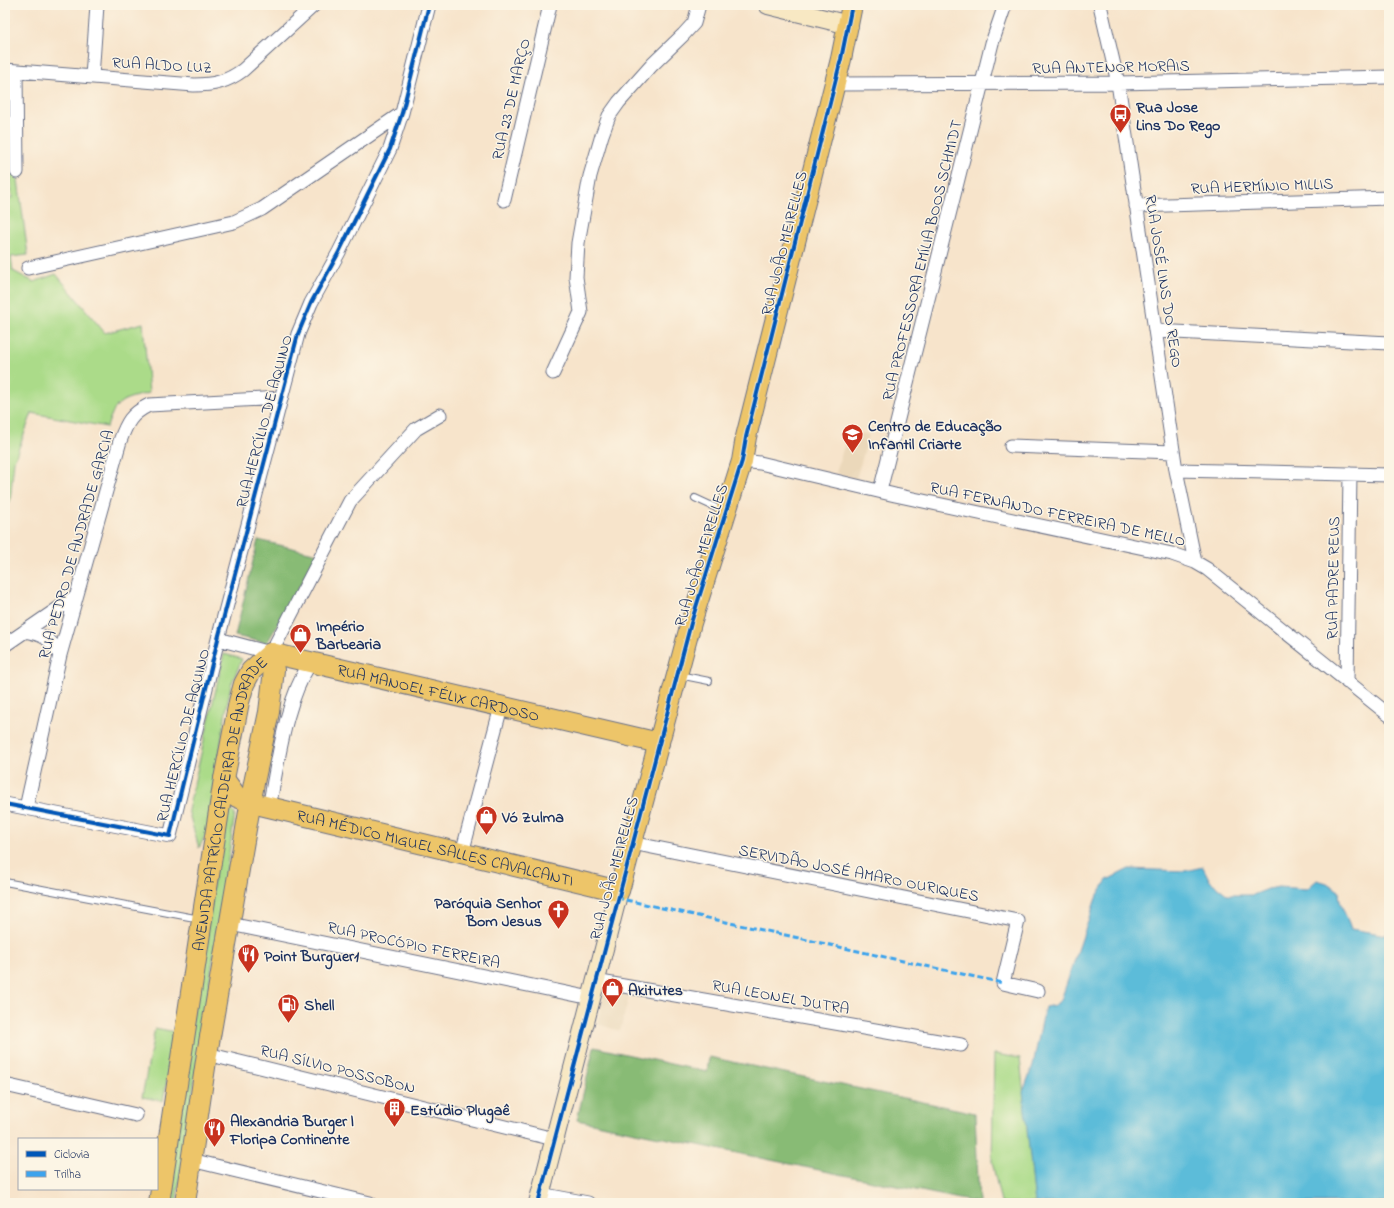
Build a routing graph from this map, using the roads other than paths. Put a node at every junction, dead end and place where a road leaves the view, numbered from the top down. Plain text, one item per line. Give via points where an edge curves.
1 (97, 5) edge
2 (314, 5) edge
3 (429, 5) edge
4 (550, 5) edge
5 (699, 5) edge
6 (768, 5) edge
7 (852, 5) edge
8 (1005, 5) edge
9 (1100, 5) edge
10 (849, 26) junction
11 (10, 70) edge
12 (92, 77) junction
13 (1389, 77) edge
14 (1118, 83) junction
15 (834, 84) junction
16 (983, 85) junction
17 (402, 114) junction
18 (17, 172) dead end
19 (1389, 198) edge
20 (504, 200) dead end
21 (1136, 206) junction
22 (28, 268) dead end
23 (1156, 331) junction
24 (1389, 343) edge
25 (553, 373) dead end
26 (281, 398) junction
27 (440, 415) dead end
28 (1011, 446) dead end
29 (1173, 452) junction
30 (742, 461) junction
31 (1176, 470) junction
32 (1350, 474) junction
33 (1389, 475) edge
34 (880, 491) junction
35 (695, 498) dead end
36 (726, 513) junction
37 (1195, 562) junction
38 (75, 597) junction
39 (25, 631) junction
40 (218, 639) junction
41 (5, 645) edge
42 (271, 653) junction
43 (60, 655) junction
44 (310, 663) junction
45 (678, 674) junction
46 (709, 681) dead end
47 (1347, 682) junction
48 (501, 707) junction
49 (1389, 715) edge
50 (659, 743) junction
51 (224, 779) junction
52 (5, 804) edge
53 (260, 805) junction
54 (26, 808) junction
55 (632, 843) junction
56 (462, 854) junction
57 (5, 882) edge
58 (619, 891) junction
59 (202, 920) junction
60 (230, 924) junction
61 (593, 990) junction
62 (1038, 991) dead end
63 (962, 1045) dead end
64 (207, 1054) junction
65 (5, 1085) edge
66 (136, 1115) dead end
67 (554, 1139) junction
68 (191, 1160) junction
69 (539, 1199) edge
70 (159, 1203) edge
71 (185, 1203) edge
72 (370, 1203) edge
73 (588, 1203) edge

1 - 12 street
2 - 12 street, RUA ALDO LUZ via 243,70 222,82 194,85
3 - 17 street, RUA HERCÍLIO DE AQUINO
4 - 20 street, RUA 23 DE MARÇO
5 - 25 street via 694,23 652,65 609,116 590,176 578,243 576,277 581,312
6 - 10 main road
7 - 10 main road, RUA JOÃO MEIRELLES
8 - 16 street, RUA PROFESSORA EMÍLIA BOOS SCHMIDT via 992,43
9 - 14 street, RUA JOSÉ LINS DO REGO
10 - 15 main road, RUA JOÃO MEIRELLES
11 - 12 street, RUA ALDO LUZ
11 - 18 street
13 - 14 street, RUA ANTENOR MORAIS
14 - 16 street, RUA ANTENOR MORAIS
14 - 21 street, RUA JOSÉ LINS DO REGO
15 - 16 street, RUA ANTENOR MORAIS
15 - 30 main road, RUA JOÃO MEIRELLES
16 - 34 street, RUA PROFESSORA EMÍLIA BOOS SCHMIDT
17 - 22 street via 250,216 234,222
17 - 26 street, RUA HERCÍLIO DE AQUINO via 390,149 305,316
19 - 21 street, RUA HERMÍNIO MILLIS
21 - 23 street, RUA JOSÉ LINS DO REGO
23 - 24 street
23 - 29 street, RUA JOSÉ LINS DO REGO
26 - 38 street, RUA PEDRO DE ANDRADE GARCIA via 149,405 136,411 126,425 120,441
26 - 40 street, RUA HERCÍLIO DE AQUINO
27 - 42 street via 416,429 350,501
28 - 29 street
29 - 31 street, RUA JOSÉ LINS DO REGO
30 - 34 street, RUA FERNANDO FERREIRA DE MELLO
30 - 36 main road, RUA JOÃO MEIRELLES
31 - 32 street
31 - 37 street, RUA JOSÉ LINS DO REGO
32 - 33 street
32 - 47 street, RUA PADRE REUS
34 - 37 street, RUA FERNANDO FERREIRA DE MELLO via 1166,553
35 - 36 lane
36 - 45 main road, RUA JOÃO MEIRELLES via 688,622
37 - 47 street, RUA FERNANDO FERREIRA DE MELLO via 1208,569
38 - 39 street
38 - 43 street, RUA PEDRO DE ANDRADE GARCIA
39 - 41 street
39 - 43 street via 49,639
40 - 42 street, RUA MANOEL FÉLIX CARDOSO
40 - 54 street, RUA HERCÍLIO DE AQUINO via 170,836
42 - 44 main road, RUA MANOEL FÉLIX CARDOSO
42 - 51 main road, AVENIDA PATRÍCIO CALDEIRA DE ANDRADE via 251,671 244,684
42 - 53 main road, AVENIDA PATRÍCIO CALDEIRA DE ANDRADE via 274,670 270,712 254,782
43 - 54 street, RUA PEDRO DE ANDRADE GARCIA
44 - 48 main road, RUA MANOEL FÉLIX CARDOSO
44 - 53 street via 301,677
45 - 46 lane
45 - 50 main road, RUA JOÃO MEIRELLES
47 - 49 street, RUA FERNANDO FERREIRA DE MELLO
48 - 50 main road, RUA MANOEL FÉLIX CARDOSO
48 - 56 street
50 - 55 main road, RUA JOÃO MEIRELLES
51 - 53 main road, RUA MÉDICO MIGUEL SALLES CAVALCANTI via 237,797
51 - 59 main road, AVENIDA PATRÍCIO CALDEIRA DE ANDRADE
52 - 54 street
53 - 56 main road, RUA MÉDICO MIGUEL SALLES CAVALCANTI
53 - 60 main road, AVENIDA PATRÍCIO CALDEIRA DE ANDRADE
55 - 58 main road, RUA JOÃO MEIRELLES
55 - 62 street, SERVIDÃO JOSÉ AMARO OURIQUES via 1018,921 1003,982
56 - 58 main road, RUA MÉDICO MIGUEL SALLES CAVALCANTI
57 - 59 lane
58 - 61 main road, RUA JOÃO MEIRELLES
59 - 70 main road, AVENIDA PATRÍCIO CALDEIRA DE ANDRADE
60 - 61 street, RUA PROCÓPIO FERREIRA
60 - 64 main road, AVENIDA PATRÍCIO CALDEIRA DE ANDRADE
61 - 63 street, RUA LEONEL DUTRA
61 - 67 main road, RUA JOÃO MEIRELLES
64 - 67 street, RUA SÍLVIO POSSOBON
64 - 68 main road, AVENIDA PATRÍCIO CALDEIRA DE ANDRADE
65 - 66 street
67 - 69 main road, RUA JOÃO MEIRELLES
68 - 71 main road, AVENIDA PATRÍCIO CALDEIRA DE ANDRADE
68 - 72 street
69 - 73 street

